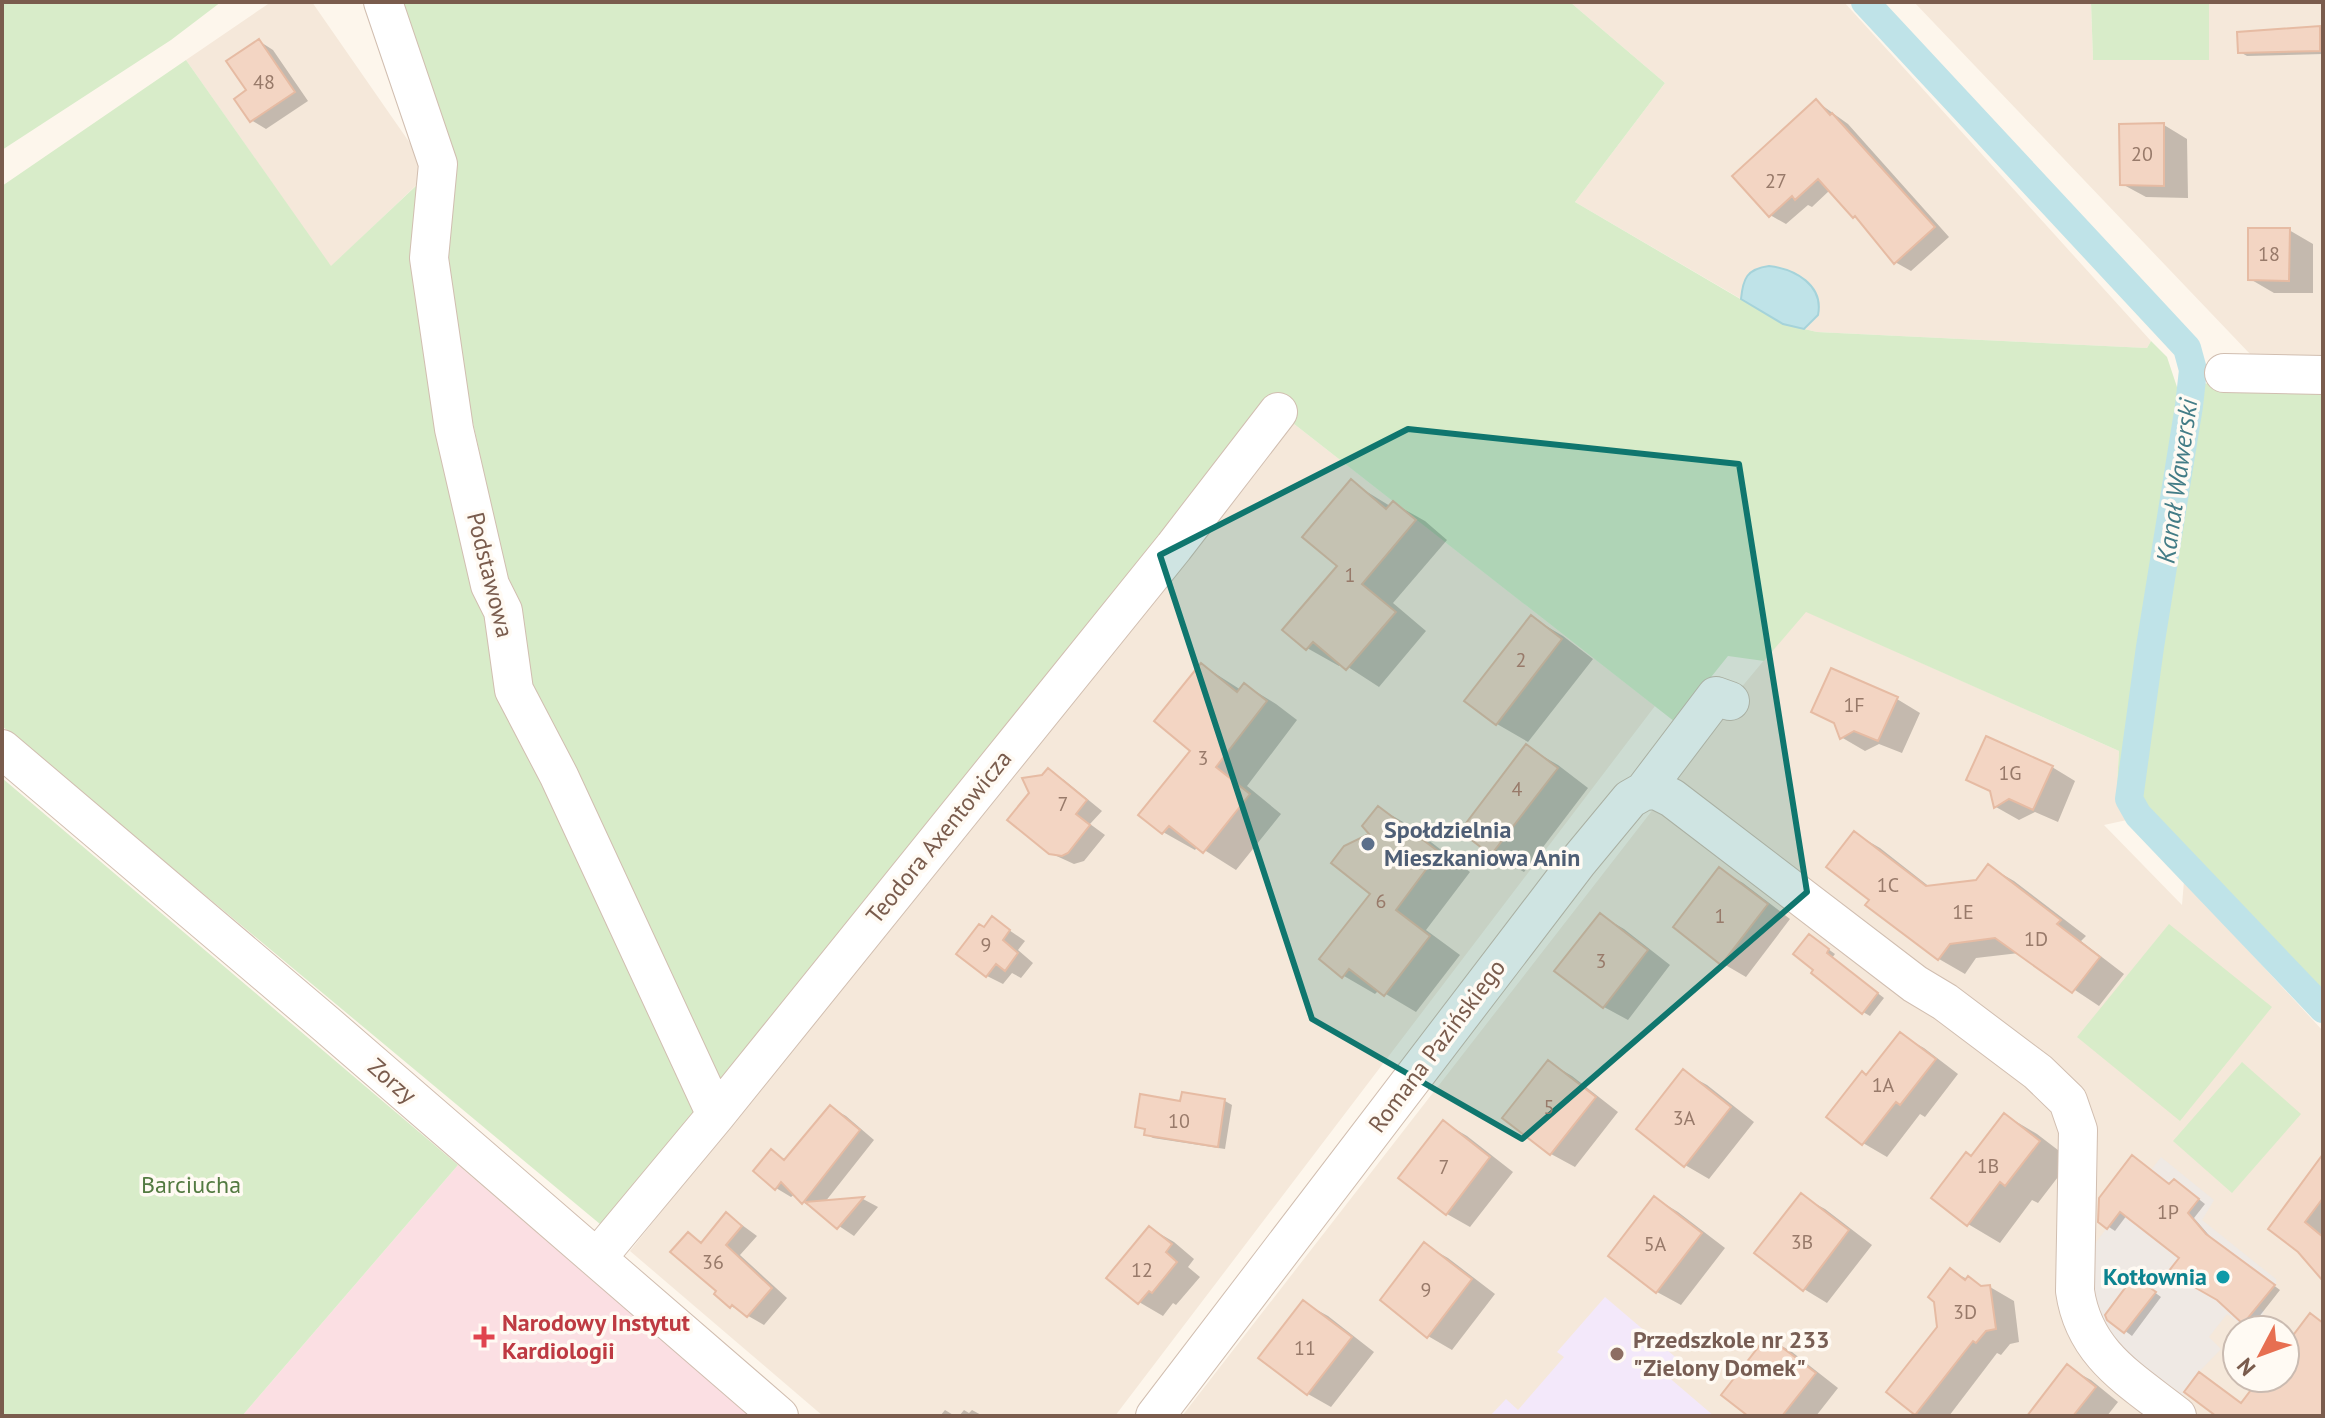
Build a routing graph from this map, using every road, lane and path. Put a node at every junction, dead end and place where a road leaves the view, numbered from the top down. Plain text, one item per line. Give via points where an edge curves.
1 (383, 2) edge
2 (2224, 373) dead end
3 (2323, 375) edge
4 (1278, 412) dead end
5 (1730, 701) dead end
6 (2, 749) edge
7 (1644, 791) junction
8 (716, 1115) junction
9 (597, 1258) junction
10 (779, 1416) edge
11 (1155, 1416) edge
12 (2177, 1416) edge

1 - 8 street, Podstawowa via 438,164 429,258 454,429 490,585 503,611 514,690
2 - 3 street
4 - 8 street, Teodora Axentowicza
5 - 7 street, Romana Pazińskiego via 1716,696
6 - 9 street, Zorzy
7 - 11 street, Romana Pazińskiego via 1630,799 1569,874
7 - 12 street via 1672,798 2038,1072 2068,1101 2078,1130 2078,1315 2104,1355
8 - 9 street, Teodora Axentowicza
9 - 10 street, Zorzy

